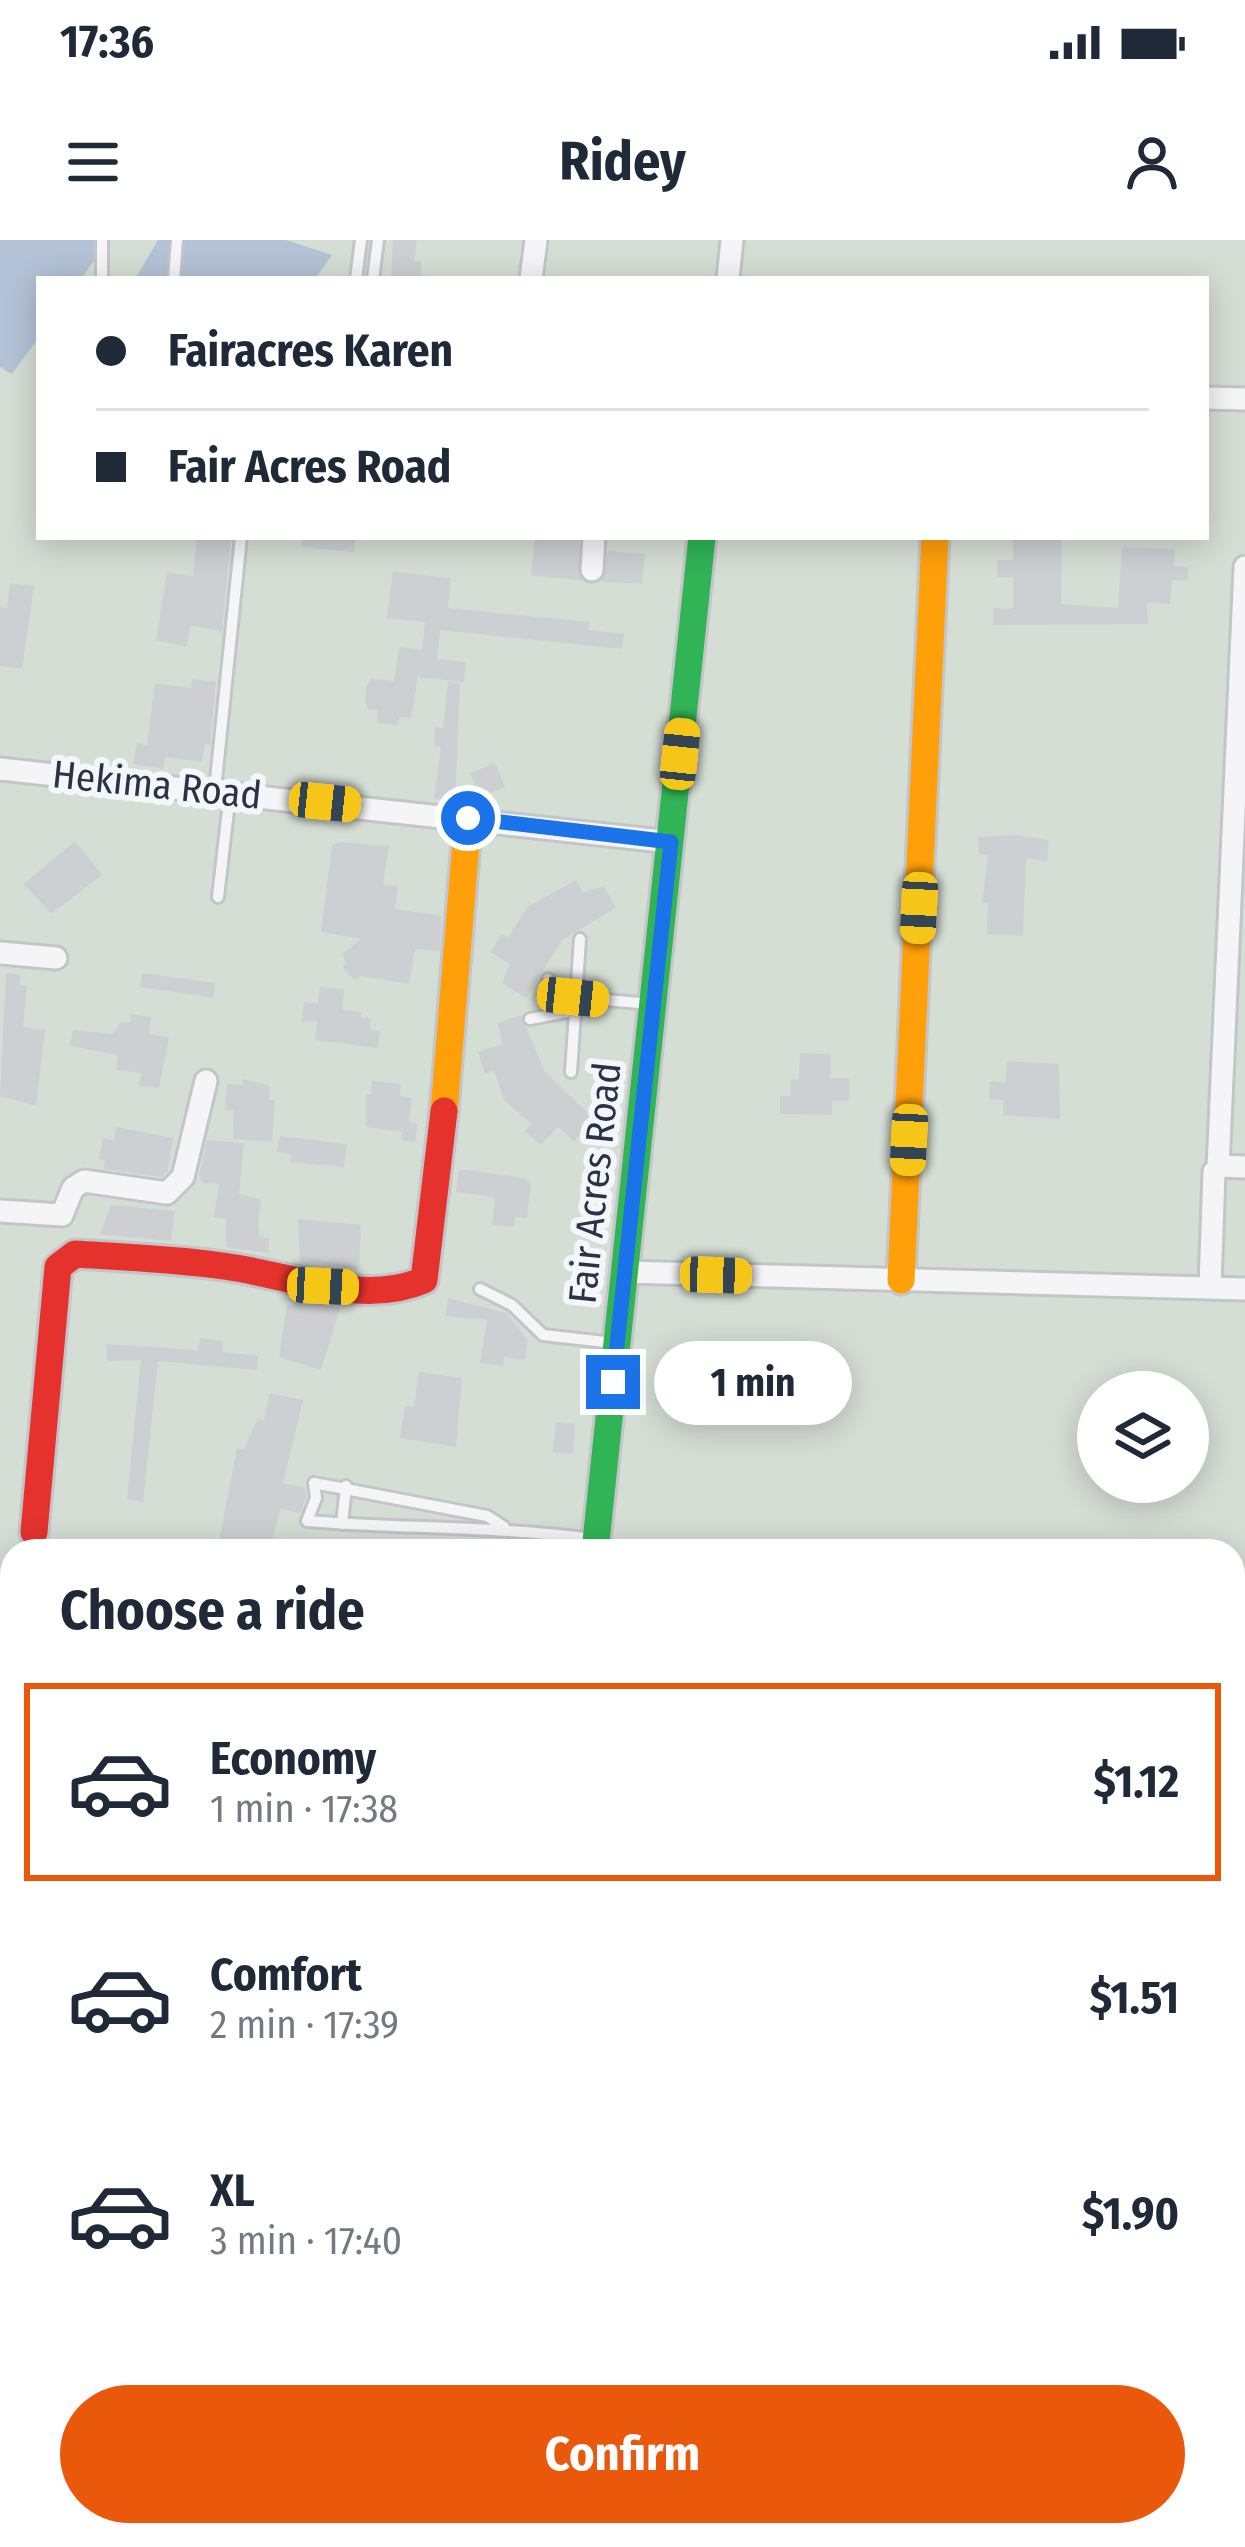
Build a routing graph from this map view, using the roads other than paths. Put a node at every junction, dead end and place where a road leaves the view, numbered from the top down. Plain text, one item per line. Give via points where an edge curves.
1 (102, 240) edge
2 (177, 240) edge
3 (361, 240) edge
4 (378, 240) edge
5 (536, 240) edge
6 (732, 240) edge
7 (102, 276) edge
8 (174, 276) edge
9 (356, 276) edge
10 (373, 276) edge
11 (532, 276) edge
12 (728, 276) edge
13 (1209, 398) edge
14 (1245, 399) edge
15 (241, 540) edge
16 (594, 540) edge
17 (702, 540) edge
18 (935, 540) edge
19 (1245, 567) edge
20 (592, 570) dead end
21 (0, 769) edge
22 (223, 791) junction
23 (468, 818) junction
24 (671, 842) junction
25 (218, 897) dead end
26 (580, 939) dead end
27 (0, 953) edge
28 (56, 958) dead end
29 (548, 979) dead end
30 (573, 997) junction
31 (653, 1005) junction
32 (572, 1011) junction
33 (530, 1019) dead end
34 (571, 1072) dead end
35 (206, 1081) dead end
36 (1245, 1167) edge
37 (1218, 1168) junction
38 (0, 1210) edge
39 (624, 1272) junction
40 (901, 1280) junction
41 (1210, 1287) junction
42 (480, 1289) dead end
43 (1245, 1289) edge
44 (617, 1343) junction
45 (346, 1486) junction
46 (342, 1524) junction
47 (504, 1527) junction
48 (34, 1532) dead end
49 (565, 1539) edge
50 (597, 1539) edge

1 - 7 lane
2 - 8 lane
3 - 9 lane
4 - 10 lane
5 - 11 street
6 - 12 street
13 - 14 street
15 - 22 lane
16 - 20 street
17 - 24 street, Fair Acres Road
18 - 40 street
19 - 37 street
21 - 22 street, Hekima Road
22 - 23 street, Hekima Road
22 - 25 lane
23 - 24 street, Hekima Road
23 - 48 street via 455,1022 424,1280 323,1286 206,1265 64,1259
24 - 31 street, Fair Acres Road
26 - 30 lane
27 - 28 street
29 - 30 lane
30 - 31 lane
30 - 32 lane
31 - 39 street, Fair Acres Road
32 - 33 lane
32 - 34 lane
35 - 38 street via 190,1157 167,1193 84,1181 62,1215
36 - 37 street
37 - 41 street
39 - 40 street
39 - 44 street, Fair Acres Road
40 - 41 street
41 - 43 street
42 - 44 lane via 512,1304 543,1335
44 - 50 street, Fair Acres Road
45 - 46 lane
45 - 46 lane via 314,1483 307,1522
45 - 47 lane via 487,1516
46 - 47 lane
47 - 49 lane

